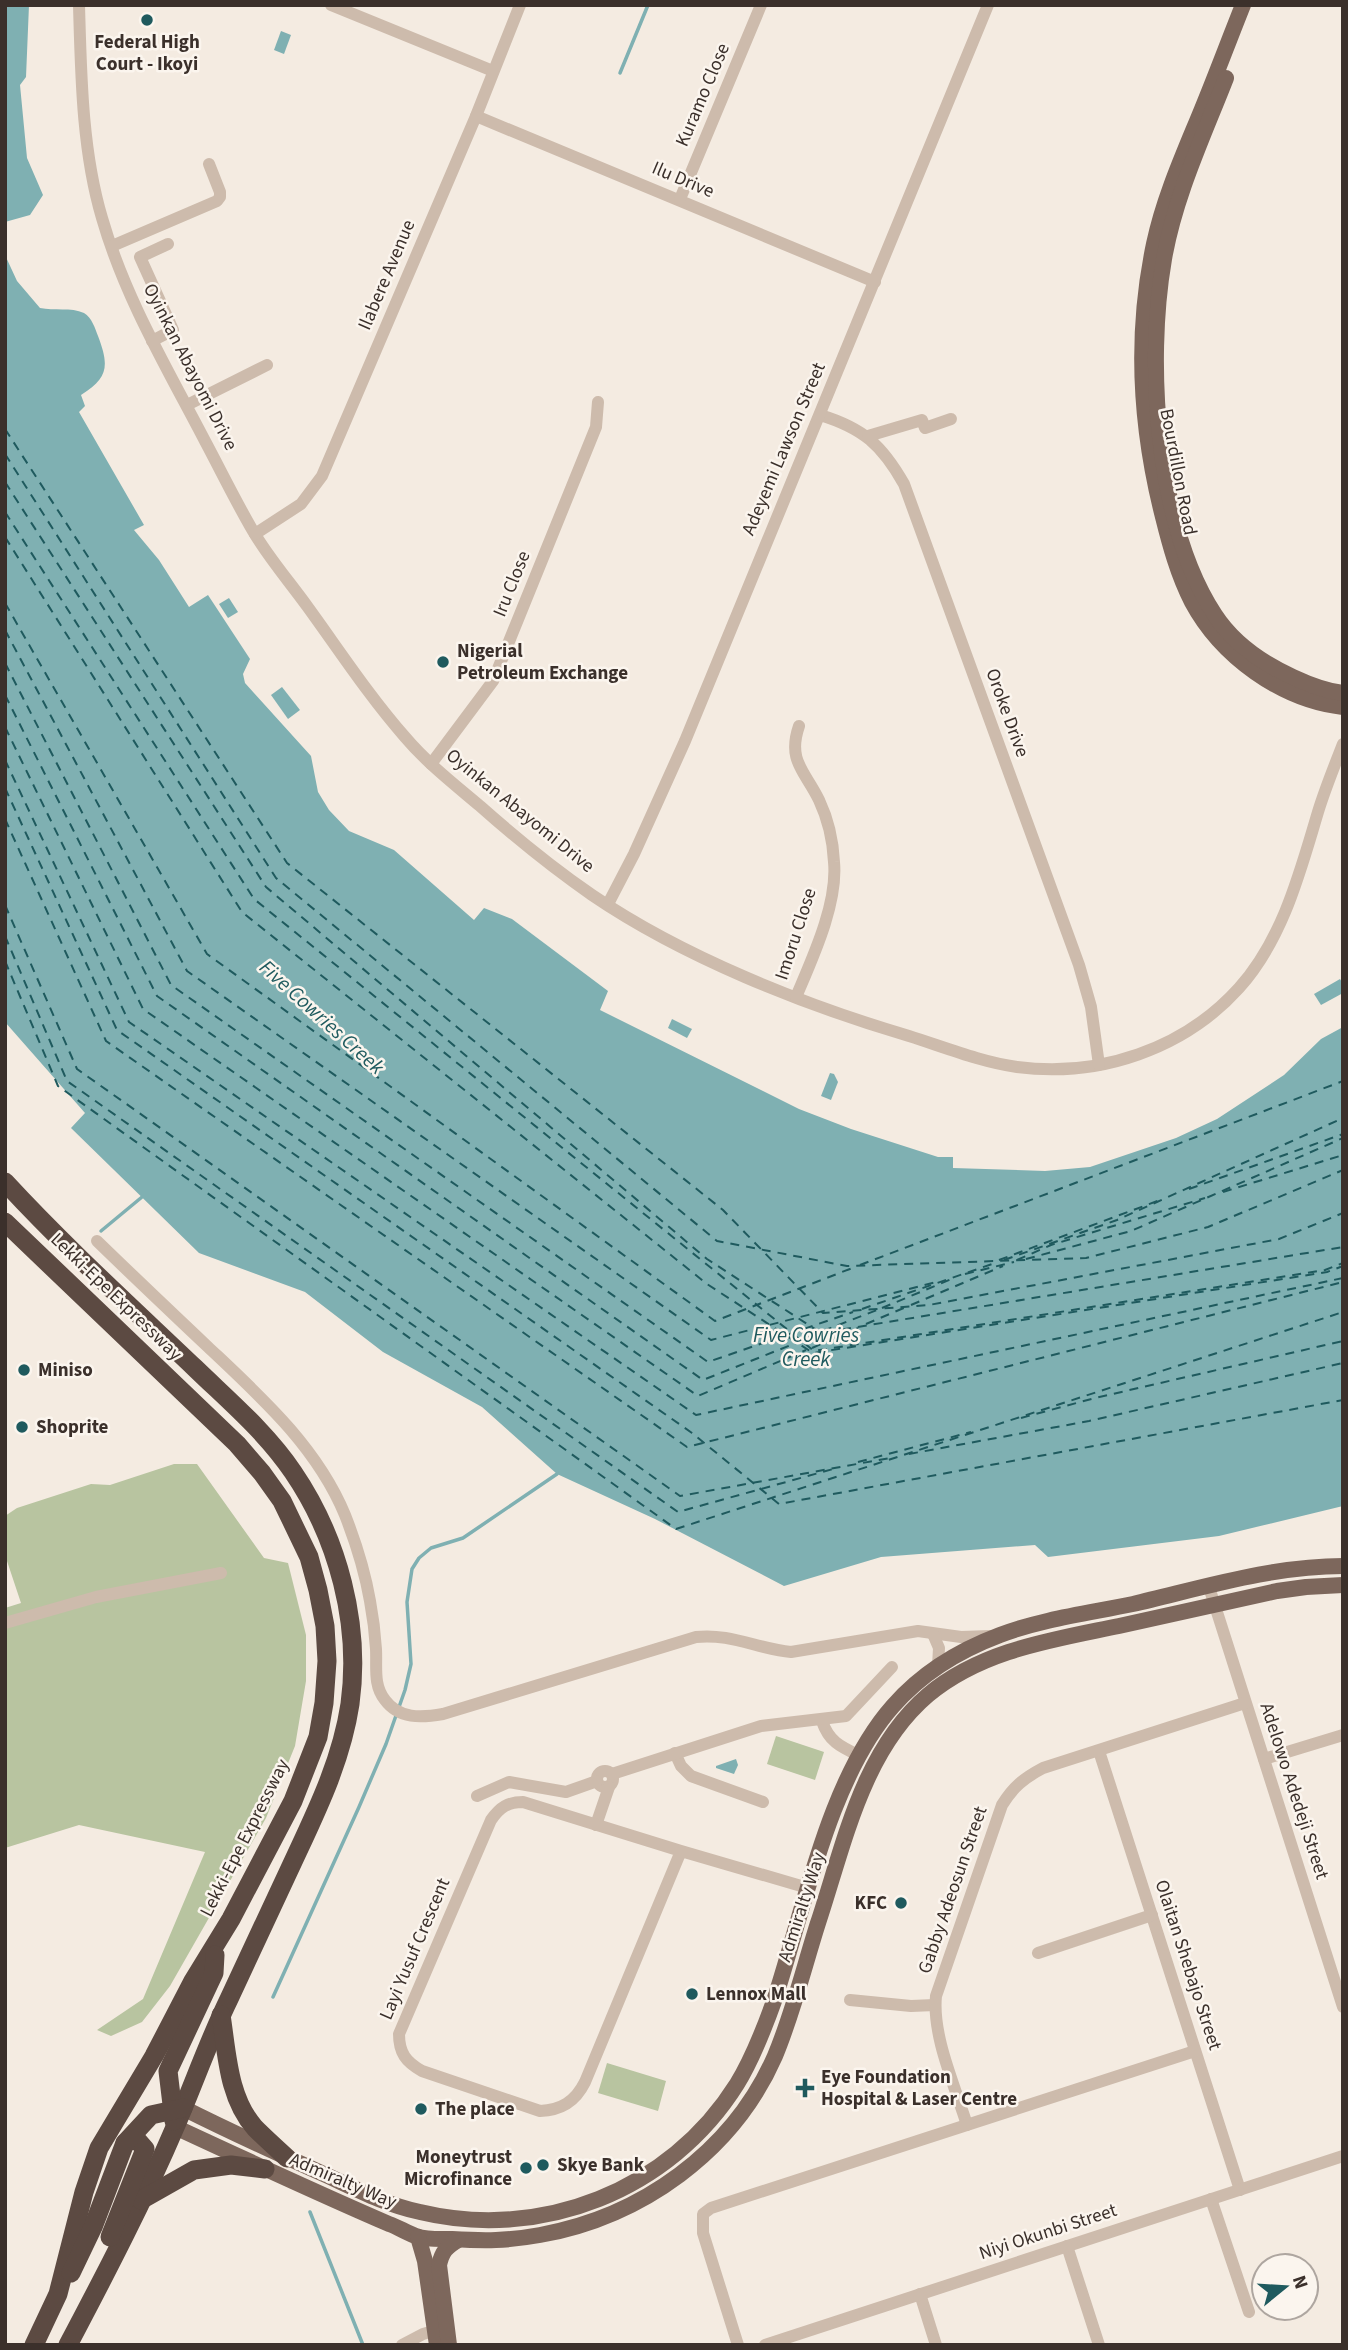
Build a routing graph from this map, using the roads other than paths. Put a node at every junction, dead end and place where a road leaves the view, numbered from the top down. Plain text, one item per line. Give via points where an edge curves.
1 (79, 5) edge
2 (331, 5) edge
3 (520, 5) edge
4 (761, 5) edge
5 (988, 5) edge
6 (1243, 5) edge
7 (1254, 5) edge
8 (493, 71) junction
9 (476, 116) junction
10 (209, 164) dead end
11 (680, 199) junction
12 (168, 244) dead end
13 (112, 246) junction
14 (874, 282) junction
15 (152, 341) junction
16 (267, 365) dead end
17 (598, 402) dead end
18 (187, 405) junction
19 (820, 415) junction
20 (951, 419) dead end
21 (868, 436) junction
22 (254, 534) junction
23 (1343, 693) edge
24 (1343, 706) edge
25 (799, 726) dead end
26 (1343, 744) edge
27 (432, 764) junction
28 (607, 904) junction
29 (796, 997) junction
30 (1099, 1065) junction
31 (5, 1182) edge
32 (5, 1222) edge
33 (97, 1241) dead end
34 (1343, 1566) edge
35 (221, 1573) dead end
36 (1343, 1585) edge
37 (1209, 1587) junction
38 (1214, 1605) junction
39 (5, 1623) edge
40 (933, 1634) junction
41 (1002, 1634) junction
42 (938, 1666) junction
43 (892, 1667) dead end
44 (1245, 1703) junction
45 (822, 1721) junction
46 (1343, 1735) edge
47 (1099, 1752) junction
48 (675, 1753) junction
49 (859, 1756) junction
50 (1264, 1759) junction
51 (606, 1781) junction
52 (477, 1796) dead end
53 (763, 1802) dead end
54 (596, 1825) junction
55 (681, 1852) junction
56 (808, 1888) junction
57 (1152, 1915) junction
58 (216, 1947) junction
59 (1038, 1953) dead end
60 (850, 2000) dead end
61 (935, 2005) junction
62 (1343, 2007) edge
63 (221, 2015) junction
64 (1195, 2051) junction
65 (177, 2115) junction
66 (967, 2125) junction
67 (125, 2143) junction
68 (1343, 2156) edge
69 (293, 2160) junction
70 (265, 2169) junction
71 (293, 2183) junction
72 (1240, 2190) junction
73 (1211, 2199) junction
74 (141, 2200) junction
75 (418, 2237) junction
76 (458, 2240) junction
77 (1067, 2246) junction
78 (58, 2294) junction
79 (920, 2294) junction
80 (1249, 2312) dead end
81 (439, 2334) edge
82 (34, 2345) edge
83 (67, 2345) edge
84 (402, 2345) edge
85 (449, 2345) edge
86 (738, 2345) edge
87 (765, 2345) edge
88 (936, 2345) edge
89 (1099, 2345) edge

1 - 13 street, Oyinkan Abayomi Drive via 90,155
2 - 8 street
3 - 8 street, Ilabere Avenue
4 - 11 street, Kuramo Close
5 - 14 street, Adeyemi Lawson Street
6 - 24 main road, Bourdillon Road via 1175,176 1155,240 1143,321 1146,427 1177,566 1207,625 1244,664 1270,681 1297,696
7 - 23 main road, Bourdillon Road via 1188,178 1168,244 1155,335 1159,424 1178,529 1215,615 1263,663 1307,684
8 - 9 street, Ilabere Avenue
9 - 11 street, Ilu Drive
9 - 22 street, Ilabere Avenue via 322,476 301,504
10 - 13 street via 220,192 217,201
11 - 14 street, Ilu Drive
12 - 15 street via 140,257 173,330
13 - 15 street, Oyinkan Abayomi Drive
14 - 19 street, Adeyemi Lawson Street
15 - 18 street, Oyinkan Abayomi Drive
16 - 18 street
17 - 27 street, Iru Close via 596,427 493,681
18 - 22 street, Oyinkan Abayomi Drive
19 - 21 street, Oroke Drive
19 - 28 street, Adeyemi Lawson Street via 685,741
20 - 21 street via 925,428 922,420
21 - 30 street, Oroke Drive via 892,463 913,505 1079,965 1091,1007
22 - 27 street, Oyinkan Abayomi Drive via 354,672
25 - 29 street, Imoru Close via 795,754 822,809 835,866 827,912
26 - 30 street, Oyinkan Abayomi Drive via 1290,899 1251,974 1219,1007 1178,1038 1151,1051
27 - 28 street, Oyinkan Abayomi Drive via 515,837
28 - 29 street, Oyinkan Abayomi Drive via 704,957
29 - 30 street, Oyinkan Abayomi Drive via 1000,1064 1064,1069
31 - 63 highway, Lekki-Epe Expressway via 272,1444 309,1497 334,1553 343,1587 352,1646 344,1736 326,1790
32 - 58 highway, Lekki-Epe Expressway via 236,1444 282,1501 309,1557 326,1637 318,1737 293,1801
33 - 40 street via 274,1410 321,1470 345,1514 361,1559 374,1630 376,1682 392,1708 411,1716 443,1714 696,1637 721,1636 791,1652 918,1631
34 - 37 main road, Admiralty Way via 1291,1570
35 - 39 street via 96,1597
36 - 38 main road, Admiralty Way via 1306,1587
37 - 38 street, Adelowo Adedeji Street
37 - 41 main road, Admiralty Way
38 - 44 street, Adelowo Adedeji Street
38 - 76 main road, Admiralty Way via 1016,1649 969,1668 928,1695 892,1734 870,1774 783,2036 761,2085 733,2124 673,2180 608,2217 519,2239
40 - 41 street
40 - 42 street via 939,1647
41 - 42 main road, Admiralty Way
42 - 49 main road, Admiralty Way via 894,1705
43 - 45 street via 846,1716
44 - 47 street, Gabby Adeosun Street
44 - 50 street, Adelowo Adedeji Street
45 - 48 street via 761,1726
45 - 49 street via 835,1744
46 - 50 street
47 - 57 street, Olaitan Shebajo Street
47 - 61 street, Gabby Adeosun Street via 1042,1769 1011,1790
48 - 51 street
48 - 53 street via 691,1776
49 - 56 main road, Admiralty Way
50 - 62 street, Adelowo Adedeji Street
51 - 52 street via 566,1792 509,1782
51 - 54 street
54 - 55 street, Layi Yusuf Crescent
54 - 55 street, Layi Yusuf Crescent via 523,1802 497,1811 399,2035 399,2047 412,2066 540,2111 574,2099
55 - 56 street, Layi Yusuf Crescent
56 - 69 main road, Admiralty Way via 765,2027 736,2084 676,2153 600,2200 525,2219 450,2218 396,2206
57 - 59 street
57 - 64 street, Olaitan Shebajo Street
58 - 65 highway via 214,1973 168,2071
58 - 78 highway, Lekki-Epe Expressway via 99,2148
60 - 61 street
61 - 66 street, Gabby Adeosun Street via 938,2032
63 - 65 highway, Lekki-Epe Expressway
63 - 69 highway via 233,2088 242,2109 254,2126
64 - 66 street
64 - 72 street, Olaitan Shebajo Street
65 - 67 highway via 151,2115
65 - 69 main road, Admiralty Way
65 - 70 main road, Admiralty Way
65 - 74 highway, Lekki-Epe Expressway
66 - 86 street via 703,2214 703,2233
67 - 78 highway via 80,2256
67 - 83 highway via 142,2144 143,2157
68 - 72 street, Niyi Okunbi Street
69 - 71 main road
70 - 71 main road, Admiralty Way
70 - 74 highway via 231,2165 194,2170
71 - 75 main road, Admiralty Way
72 - 73 street, Niyi Okunbi Street
73 - 77 street, Niyi Okunbi Street
73 - 80 street
74 - 83 highway, Lekki-Epe Expressway
75 - 76 main road, Admiralty Way
75 - 81 main road
76 - 81 main road via 447,2246 439,2265
77 - 79 street, Niyi Okunbi Street
77 - 89 street
78 - 82 highway, Lekki-Epe Expressway
79 - 87 street, Niyi Okunbi Street
79 - 88 street
81 - 84 street
81 - 85 main road

